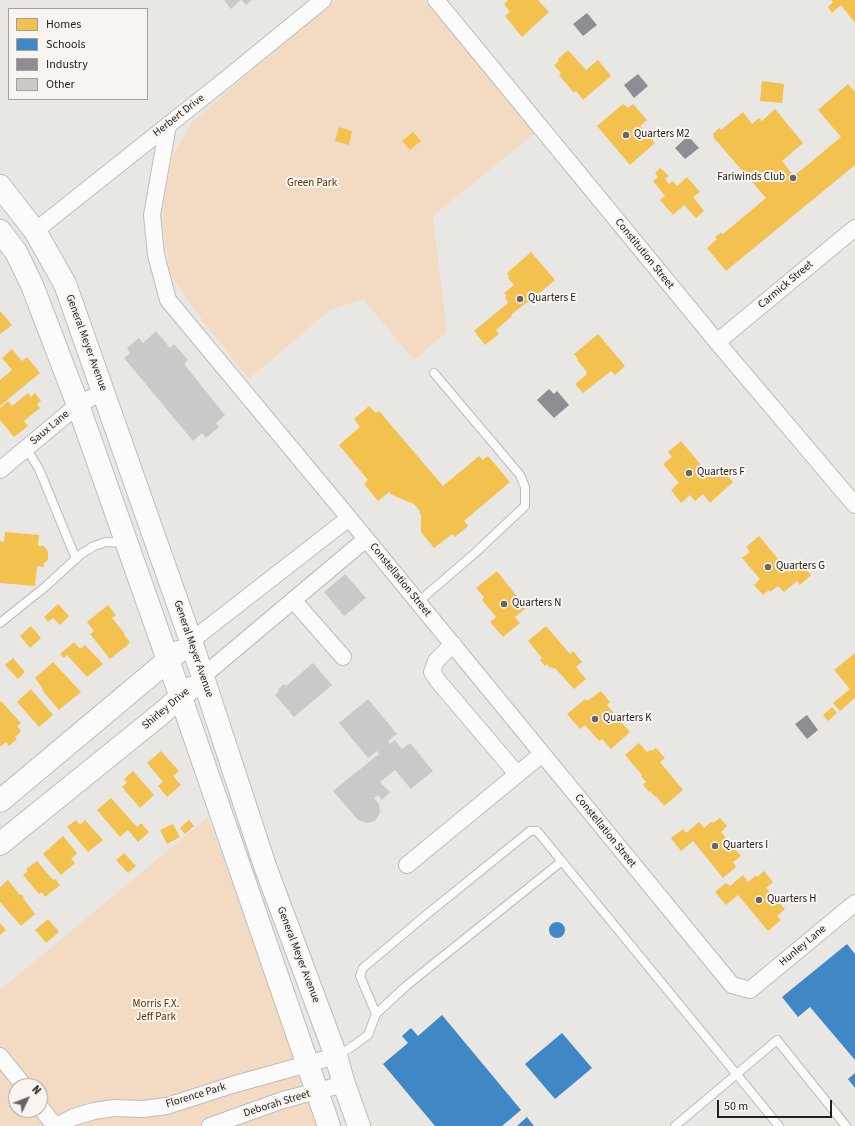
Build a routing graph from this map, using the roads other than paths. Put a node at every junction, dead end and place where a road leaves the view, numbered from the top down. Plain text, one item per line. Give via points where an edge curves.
1 (323, 0) edge
2 (436, 0) edge
3 (168, 125) junction
4 (0, 186) edge
5 (855, 228) edge
6 (0, 231) edge
7 (34, 231) junction
8 (717, 342) junction
9 (434, 373) dead end
10 (104, 391) junction
11 (78, 405) junction
12 (26, 448) junction
13 (0, 470) edge
14 (855, 505) edge
15 (349, 518) junction
16 (366, 539) junction
17 (127, 544) junction
18 (76, 558) junction
19 (293, 600) junction
20 (418, 602) junction
21 (0, 623) edge
22 (191, 641) junction
23 (453, 644) junction
24 (343, 657) dead end
25 (168, 660) junction
26 (203, 676) junction
27 (181, 697) junction
28 (542, 754) junction
29 (517, 774) junction
30 (0, 801) edge
31 (0, 844) edge
32 (562, 861) junction
33 (407, 865) dead end
34 (855, 903) edge
35 (750, 990) joint
36 (376, 1014) junction
37 (0, 1056) edge
38 (336, 1056) junction
39 (308, 1064) junction
40 (737, 1074) junction
41 (18, 1078) edge
42 (344, 1084) junction
43 (318, 1091) junction
44 (48, 1116) edge
45 (56, 1126) edge
46 (210, 1126) edge
47 (329, 1126) edge
48 (359, 1126) edge
49 (675, 1126) edge
50 (779, 1126) edge
51 (846, 1126) edge

1 - 3 street, Herbert Drive
2 - 8 street, Constitution Street
3 - 7 street, Herbert Drive
3 - 15 street, Constellation Street via 152,215 156,255 168,300
4 - 7 main road, General Meyer Avenue
5 - 8 street, Carmick Street
6 - 11 main road via 16,252 32,284
7 - 10 main road, General Meyer Avenue via 65,284
8 - 14 street, Constitution Street
9 - 20 lane via 520,475 525,487 525,506
10 - 11 street, Saux Lane
10 - 22 main road, General Meyer Avenue
11 - 12 street, Saux Lane
11 - 17 main road
12 - 13 street, Saux Lane
12 - 18 lane via 39,469
15 - 16 street, Constellation Street
15 - 22 street
16 - 19 street, Shirley Drive
16 - 20 street, Constellation Street
17 - 18 lane via 106,542 94,546
17 - 25 main road
18 - 21 lane
19 - 24 street
19 - 26 street, Shirley Drive
20 - 23 street, Constellation Street
22 - 25 main road
22 - 26 main road, General Meyer Avenue
23 - 28 street, Constellation Street
23 - 29 street via 436,661 432,672
25 - 27 main road
25 - 30 main road
26 - 27 main road, Shirley Drive
26 - 38 main road, General Meyer Avenue via 265,866
27 - 31 main road, Shirley Drive
27 - 39 main road
28 - 29 street
28 - 35 street, Constellation Street via 732,985
29 - 33 street
32 - 36 lane via 406,986
32 - 36 lane via 537,831 530,831 426,915 363,968 360,976
32 - 40 lane
34 - 35 street, Hunley Lane
36 - 38 lane via 368,1036
37 - 41 street
38 - 39 street, Florence Park
38 - 42 main road, General Meyer Avenue
39 - 43 main road
39 - 45 street, Florence Park via 168,1106 94,1111
40 - 49 lane
40 - 50 lane
40 - 51 lane via 777,1040
42 - 43 street, Deborah Street
42 - 48 main road, General Meyer Avenue
43 - 46 street, Deborah Street via 283,1100
43 - 47 main road
44 - 45 street

